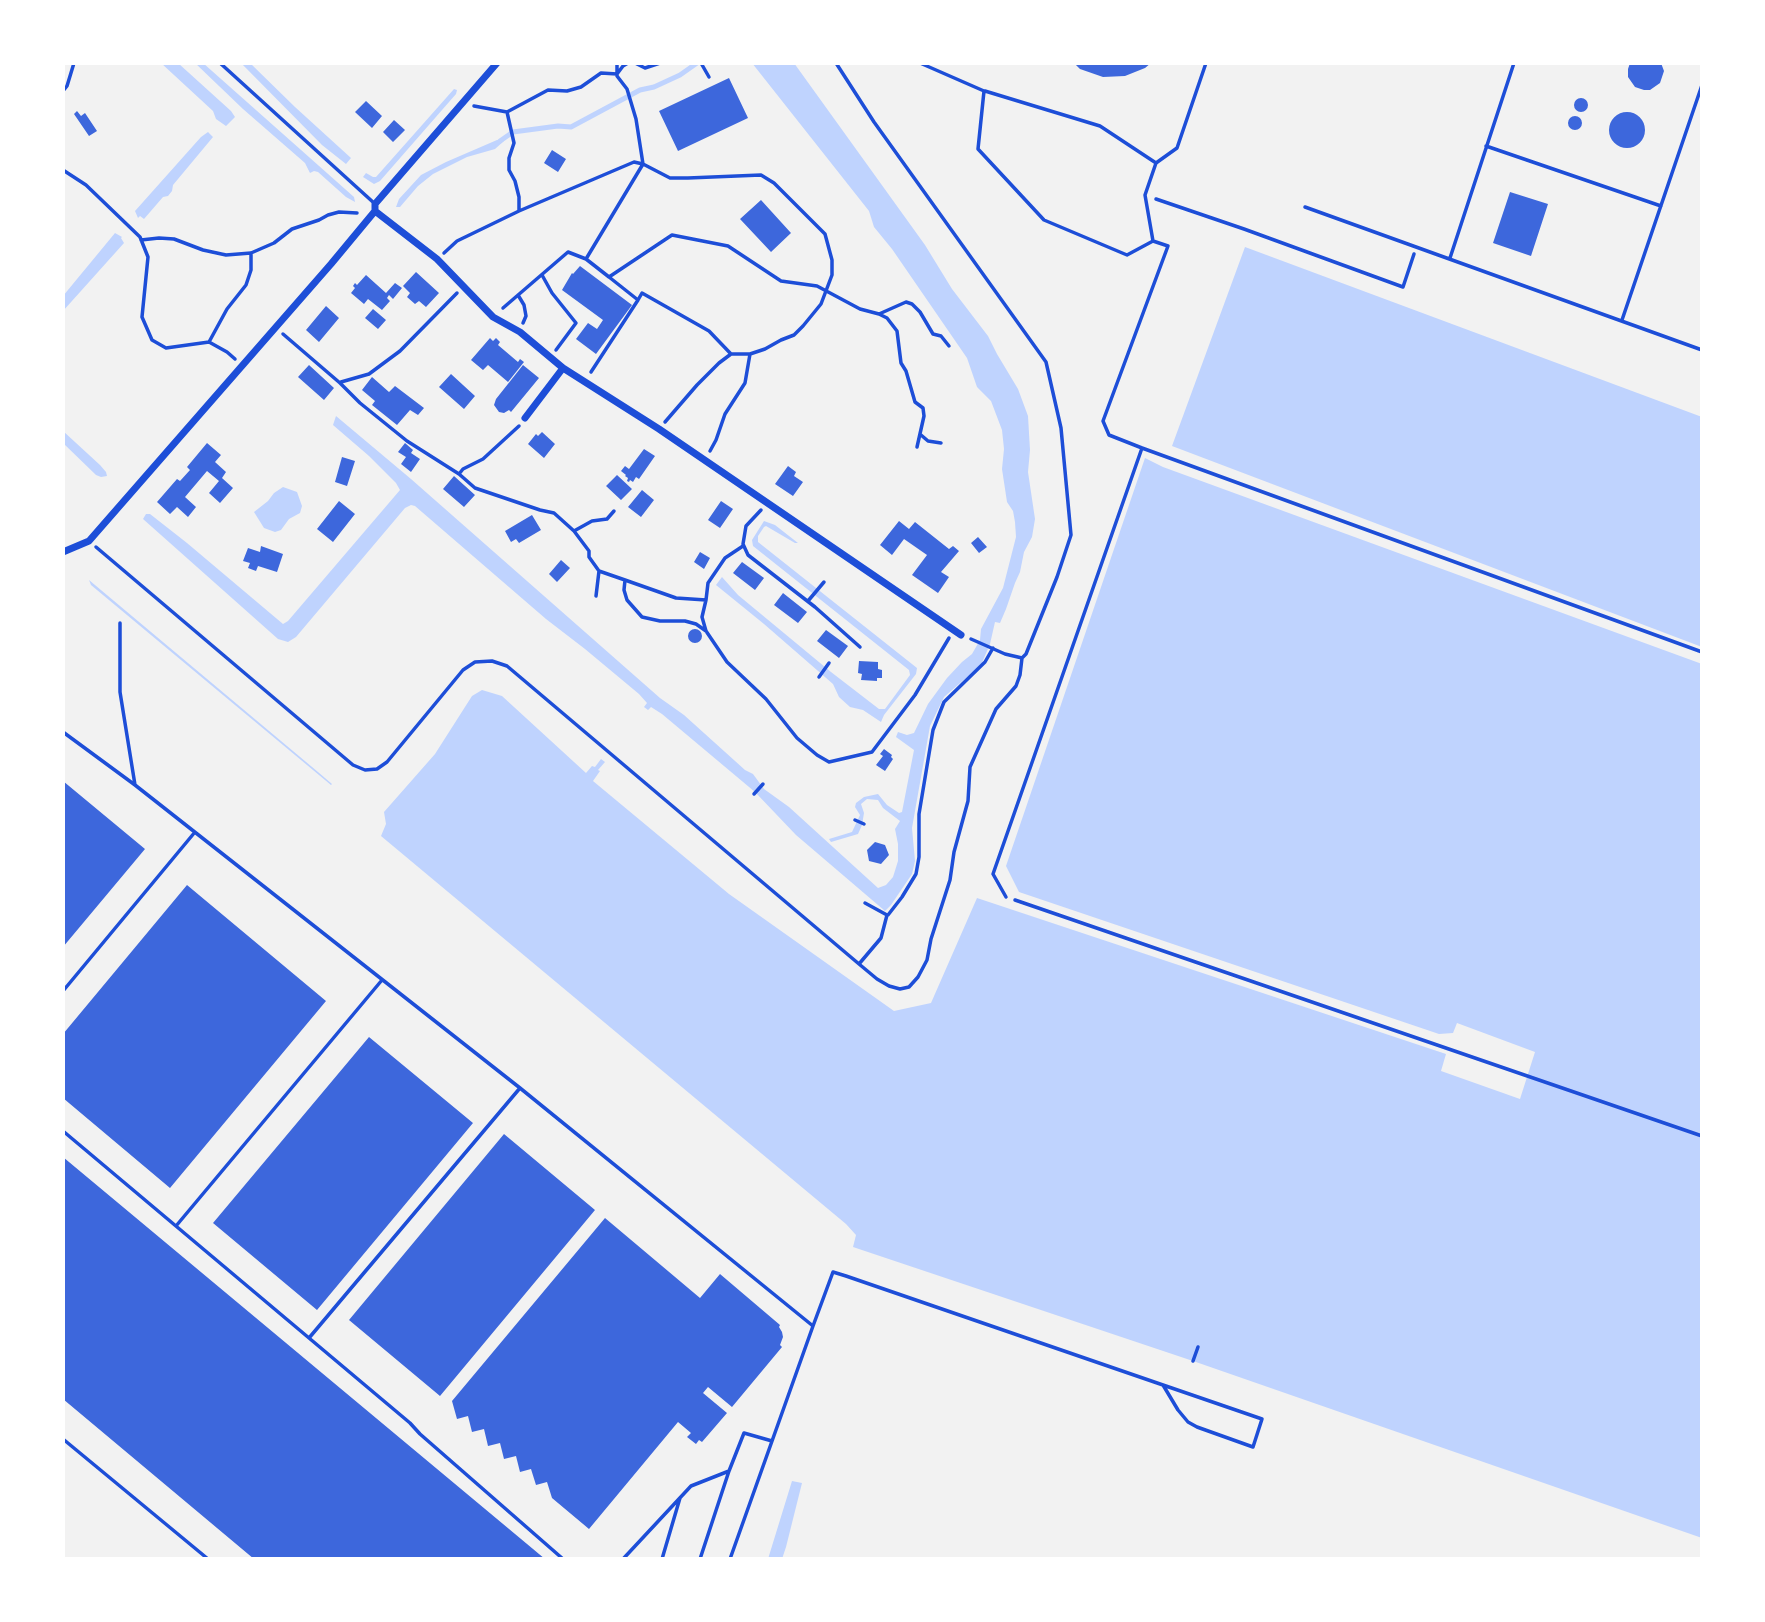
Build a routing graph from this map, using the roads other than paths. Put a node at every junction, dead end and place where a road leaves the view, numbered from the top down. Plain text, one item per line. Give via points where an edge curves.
1 (220, 63) edge
2 (496, 63) edge
3 (920, 63) edge
4 (1206, 63) edge
5 (1514, 63) edge
6 (1702, 85) edge
7 (984, 91) junction
8 (1486, 146) junction
9 (1156, 163) junction
10 (1305, 206) dead end
11 (1661, 206) junction
12 (374, 211) junction
13 (1153, 241) junction
14 (1450, 258) junction
15 (1622, 320) junction
16 (1702, 350) edge
17 (563, 368) junction
18 (525, 418) road end
19 (1142, 448) junction
20 (63, 552) edge
21 (120, 623) dead end
22 (957, 633) road end
23 (1702, 652) edge
24 (63, 732) edge
25 (135, 785) junction
26 (195, 832) junction
27 (1006, 897) road end
28 (382, 980) junction
29 (63, 991) edge
30 (520, 1088) junction
31 (63, 1131) edge
32 (176, 1226) junction
33 (813, 1326) junction
34 (309, 1338) junction
35 (1163, 1385) junction
36 (63, 1439) edge
37 (772, 1441) junction
38 (729, 1471) junction
39 (681, 1496) junction
40 (208, 1559) edge
41 (563, 1559) edge
42 (623, 1559) edge
43 (662, 1559) edge
44 (700, 1559) edge
45 (730, 1559) edge

1 - 12 lane
2 - 12 street
3 - 7 lane
4 - 9 lane via 1177,148
5 - 8 lane
6 - 11 lane
7 - 9 lane via 1100,127
7 - 13 lane via 978,149 1044,220 1127,256
8 - 11 lane
8 - 14 lane
9 - 13 lane via 1144,195
10 - 14 lane
11 - 15 lane
12 - 17 street via 437,259 493,317 520,332
12 - 20 street via 89,541
13 - 19 lane via 1168,246 1103,421 1109,435
14 - 15 lane
15 - 16 lane
17 - 18 street
17 - 22 street
19 - 23 lane
19 - 27 lane via 993,874
21 - 25 lane via 120,692
24 - 25 lane
25 - 26 lane
26 - 28 lane
26 - 29 lane
28 - 30 lane
28 - 32 lane
30 - 33 lane
30 - 34 lane
31 - 32 lane
32 - 34 lane
33 - 35 lane via 833,1272
33 - 37 lane
34 - 41 lane
35 - 35 lane via 1262,1419 1253,1447 1188,1422
36 - 40 lane
37 - 38 lane via 744,1433
37 - 45 lane
38 - 39 lane via 691,1486
38 - 44 lane
39 - 42 lane
39 - 43 lane

